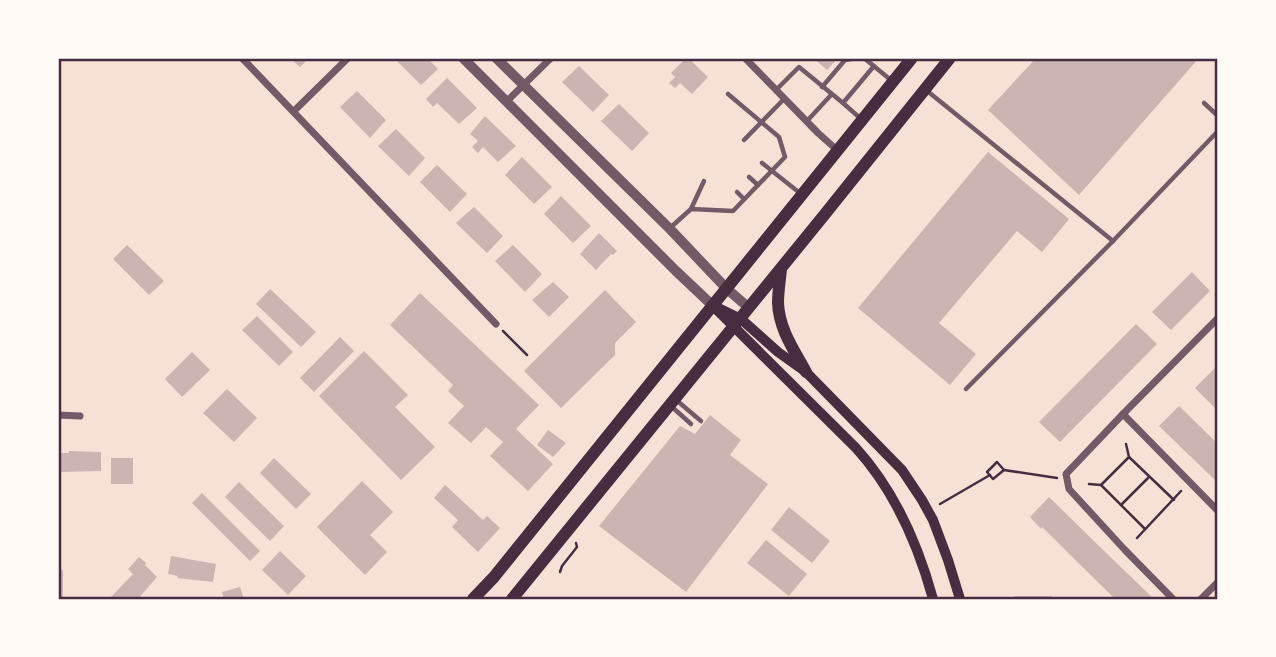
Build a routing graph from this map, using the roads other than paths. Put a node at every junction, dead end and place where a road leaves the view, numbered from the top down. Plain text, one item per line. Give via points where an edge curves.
1 (242, 58) edge
2 (348, 58) edge
3 (463, 58) edge
4 (496, 58) edge
5 (551, 58) edge
6 (745, 58) edge
7 (856, 58) edge
8 (864, 58) edge
9 (912, 58) edge
10 (950, 58) edge
11 (874, 66) junction
12 (893, 82) junction
13 (523, 85) junction
14 (822, 87) junction
15 (925, 89) junction
16 (776, 90) junction
17 (728, 94) dead end
18 (831, 95) junction
19 (785, 99) junction
20 (507, 101) junction
21 (843, 103) junction
22 (1203, 103) dead end
23 (294, 111) junction
24 (1218, 116) edge
25 (862, 120) junction
26 (807, 121) junction
27 (762, 123) junction
28 (1218, 131) edge
29 (744, 140) dead end
30 (837, 150) junction
31 (762, 163) dead end
32 (771, 171) junction
33 (749, 177) dead end
34 (704, 181) dead end
35 (758, 185) junction
36 (737, 192) dead end
37 (802, 194) junction
38 (744, 199) junction
39 (691, 209) junction
40 (670, 229) junction
41 (1113, 241) junction
42 (781, 269) junction
43 (726, 288) junction
44 (712, 305) junction
45 (741, 318) junction
46 (1218, 318) edge
47 (496, 324) road end
48 (806, 372) junction
49 (966, 389) dead end
50 (673, 402) junction
51 (1123, 414) junction
52 (58, 415) edge
53 (80, 416) dead end
54 (701, 421) dead end
55 (691, 424) dead end
56 (1218, 512) edge
57 (1218, 582) edge
58 (473, 599) edge
59 (512, 599) edge
60 (933, 599) edge
61 (960, 599) edge
62 (1173, 599) edge
63 (1201, 599) edge

1 - 23 street
2 - 23 street
3 - 20 street
4 - 13 street
5 - 13 street
6 - 16 street
7 - 14 lane via 845,61
8 - 11 lane
9 - 12 main road
10 - 15 main road
11 - 12 lane
11 - 21 lane
12 - 25 main road
13 - 20 street
13 - 40 street
14 - 16 lane via 799,67
14 - 18 lane
15 - 41 lane
15 - 42 main road
16 - 19 street
17 - 27 lane
18 - 21 lane
18 - 26 lane
19 - 26 street
19 - 27 lane
20 - 44 street
21 - 25 lane
22 - 24 lane
23 - 47 street
25 - 30 main road
26 - 30 street
27 - 29 lane
27 - 32 lane via 779,137 785,157
28 - 41 lane
30 - 37 main road
31 - 32 lane
32 - 35 lane
32 - 37 lane
33 - 35 lane
34 - 39 lane
35 - 38 lane
36 - 38 lane
37 - 43 main road
38 - 39 lane via 733,211
39 - 40 lane
40 - 43 street
41 - 49 lane
42 - 45 main road
42 - 48 main road via 780,316
43 - 44 main road
43 - 45 street
44 - 45 main road
44 - 58 main road
45 - 48 main road
45 - 50 main road
45 - 60 main road via 881,479 910,533
46 - 51 street
48 - 61 main road via 910,481 938,532
50 - 54 lane
50 - 55 lane
50 - 59 main road
51 - 56 street
51 - 62 street via 1066,474 1066,480 1069,489
52 - 53 street
57 - 63 street

